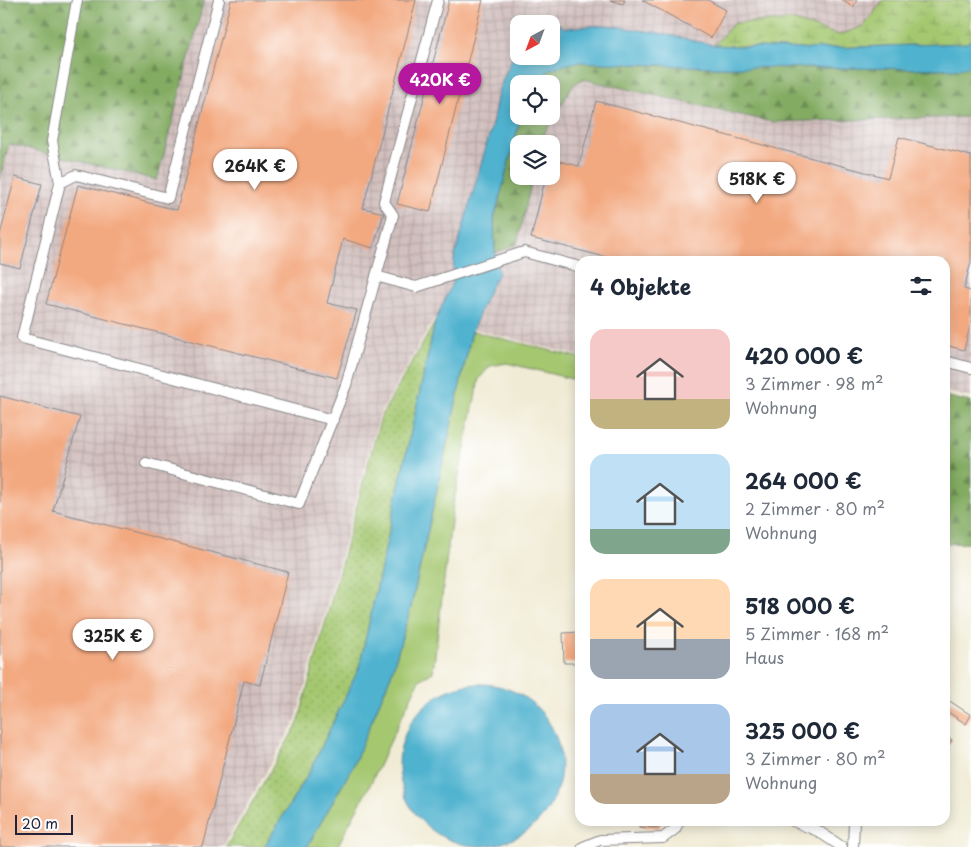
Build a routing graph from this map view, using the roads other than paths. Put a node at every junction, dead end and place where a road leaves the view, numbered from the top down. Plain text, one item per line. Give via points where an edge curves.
1 (77, 0) edge
2 (220, 0) edge
3 (438, 0) edge
4 (60, 182) junction
5 (575, 266) edge
6 (376, 276) junction
7 (950, 363) edge
8 (971, 368) edge
9 (333, 420) junction
10 (146, 464) dead end
11 (676, 826) edge
12 (806, 826) edge
13 (854, 826) edge
14 (583, 847) edge
15 (842, 847) edge
16 (853, 847) edge

1 - 4 lane via 52,141
2 - 4 lane via 168,198 76,174
3 - 6 lane via 384,202 393,215
4 - 9 lane via 22,338
5 - 6 lane via 524,252 416,287
6 - 9 lane
7 - 8 lane
9 - 10 lane via 299,504
11 - 14 lane via 663,838 600,840
12 - 15 lane
13 - 16 lane

